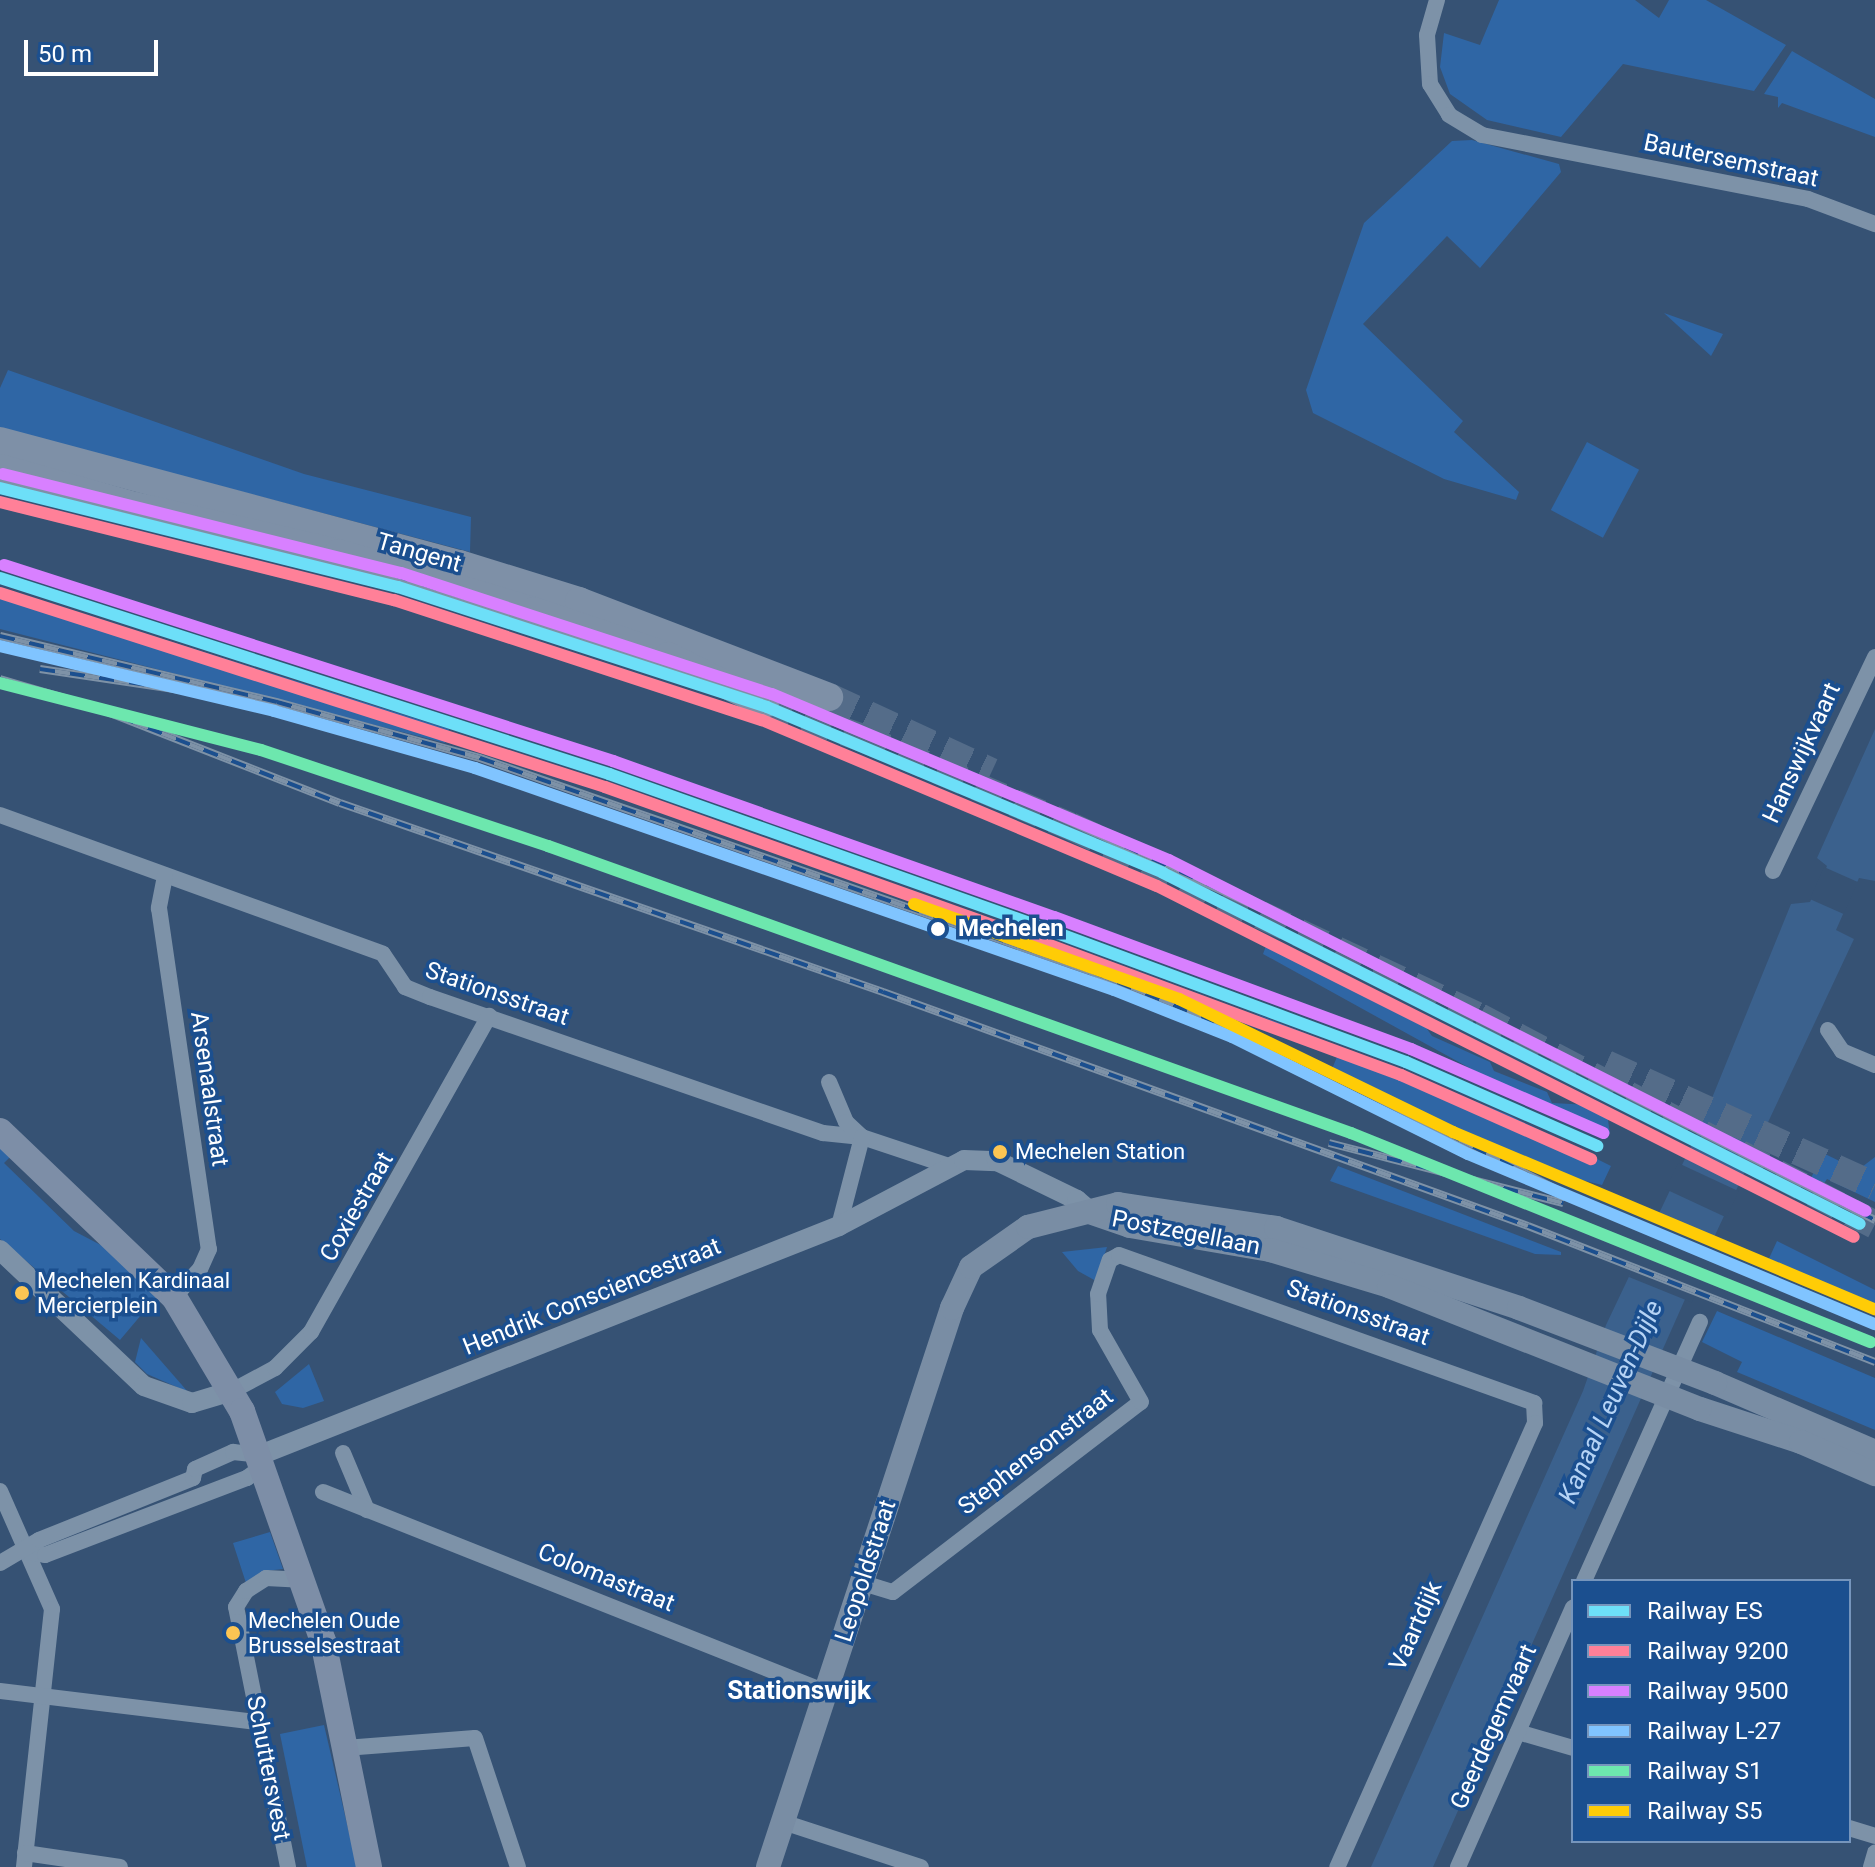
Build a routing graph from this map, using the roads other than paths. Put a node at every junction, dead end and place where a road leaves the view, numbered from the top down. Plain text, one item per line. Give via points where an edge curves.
1 (1437, 0) edge
2 (1875, 224) edge
3 (0, 441) edge
4 (0, 468) edge
5 (1875, 657) edge
6 (829, 697) tunnel mouth
7 (765, 704) tunnel mouth
8 (0, 815) edge
9 (1773, 871) dead end
10 (165, 876) junction
11 (489, 1016) junction
12 (1828, 1030) dead end
13 (1875, 1065) edge
14 (829, 1082) dead end
15 (0, 1131) edge
16 (862, 1137) junction
17 (944, 1171) junction
18 (1092, 1213) junction
19 (839, 1226) junction
20 (1273, 1239) junction
21 (0, 1250) edge
22 (1098, 1294) joint
23 (174, 1297) junction
24 (1700, 1322) dead end
25 (232, 1391) junction
26 (1534, 1407) joint
27 (1875, 1452) edge
28 (343, 1453) dead end
29 (262, 1460) junction
30 (1875, 1474) edge
31 (0, 1491) edge
32 (323, 1492) dead end
33 (367, 1510) junction
34 (26, 1552) junction
35 (0, 1563) edge
36 (1585, 1579) edge
37 (305, 1580) junction
38 (863, 1583) junction
39 (1571, 1612) edge
40 (0, 1691) edge
41 (826, 1692) junction
42 (40, 1694) junction
43 (258, 1722) junction
44 (1518, 1732) junction
45 (1571, 1747) edge
46 (345, 1748) junction
47 (783, 1822) junction
48 (1851, 1829) edge
49 (1875, 1836) edge
50 (1875, 1853) edge
51 (24, 1860) edge
52 (120, 1867) edge
53 (288, 1867) edge
54 (369, 1867) edge
55 (518, 1867) edge
56 (768, 1867) edge
57 (921, 1867) edge
58 (1337, 1867) edge
59 (1458, 1867) edge
60 (1871, 1867) edge

1 - 2 street, Bautersemstraat via 1426,68 1449,115 1504,142 1808,199
3 - 6 highway, Tangent via 475,568 708,648
4 - 7 highway, Tangent via 338,553 534,611 668,656
5 - 9 street, Hanswijkvaart
8 - 10 street, Stationsstraat
10 - 11 street, Stationsstraat via 383,954 405,987
10 - 23 street, Arsenaalstraat via 159,908 209,1249 200,1269
11 - 16 street, Stationsstraat via 823,1133
11 - 25 street, Coxiestraat via 311,1332 275,1368
12 - 13 street via 1842,1051
14 - 16 street via 846,1122
15 - 23 main road
16 - 17 street, Stationsstraat
16 - 19 street
17 - 18 street, Hendrik Consciencestraat via 976,1157 997,1161 1066,1194
17 - 19 street, Hendrik Consciencestraat
18 - 20 main road, Postzegellaan via 1130,1226
18 - 38 main road, Leopoldstraat via 1014,1234 965,1276
19 - 29 street, Hendrik Consciencestraat
20 - 27 main road, Postzegellaan, bridge via 1519,1308
20 - 30 main road, Postzegellaan, bridge
21 - 25 street via 116,1354 144,1386 192,1403
22 - 26 street, Stationsstraat via 1110,1260 1119,1255
22 - 38 street, Stephensonstraat via 1100,1330 1141,1402 893,1592
23 - 25 main road
24 - 36 street
25 - 29 main road
26 - 58 street, Vaartdijk via 1535,1423
28 - 33 street
29 - 34 street via 247,1478 45,1555
29 - 34 street via 233,1452 195,1469 193,1478 39,1540
29 - 37 main road
31 - 34 street
32 - 33 street, Colomastraat
33 - 41 street, Colomastraat
34 - 35 street
34 - 42 street via 52,1609
37 - 43 street, Schuttersvest via 266,1578 246,1591 236,1607
37 - 46 main road
38 - 41 main road, Leopoldstraat
39 - 44 street, Geerdegemvaart
40 - 42 street
41 - 47 main road, Leopoldstraat
42 - 43 street
42 - 51 street
43 - 53 street, Schuttersvest
44 - 45 street
44 - 59 street, Geerdegemvaart
46 - 54 main road
46 - 55 street via 475,1738
47 - 56 main road, Leopoldstraat
47 - 57 street
48 - 49 street
50 - 60 street
51 - 52 street

